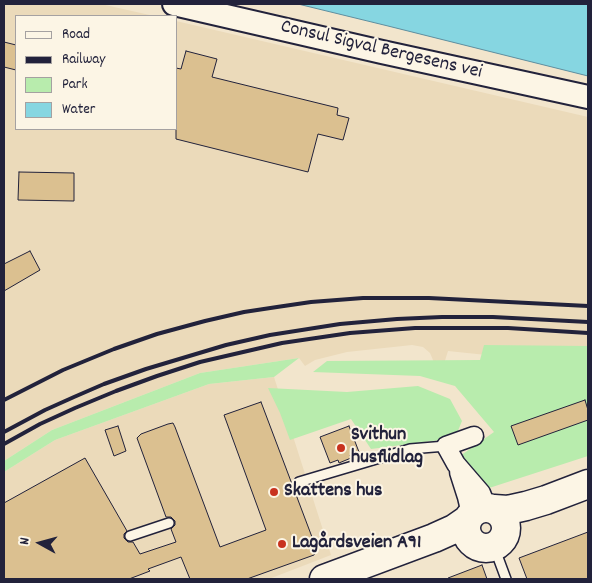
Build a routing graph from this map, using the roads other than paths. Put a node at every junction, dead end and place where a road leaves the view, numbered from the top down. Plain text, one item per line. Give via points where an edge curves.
1 (174, 4) edge
2 (588, 97) edge
3 (474, 436) dead end
4 (446, 446) junction
5 (299, 482) dead end
6 (588, 484) edge
7 (588, 500) edge
8 (480, 513) junction
9 (168, 523) dead end
10 (130, 536) dead end
11 (493, 543) junction
12 (324, 579) edge
13 (371, 579) edge
14 (506, 579) edge

1 - 2 street, Consul Sigval Bergesens vei
3 - 4 street
4 - 5 lane via 410,449
4 - 8 street via 456,464 481,493
6 - 8 main road via 526,506
7 - 11 main road via 529,523
8 - 11 main road via 500,513 504,519 506,526
8 - 11 main road via 465,529 467,536 473,544
8 - 12 main road via 454,530
9 - 10 lane
11 - 13 main road via 441,553
11 - 14 lane

